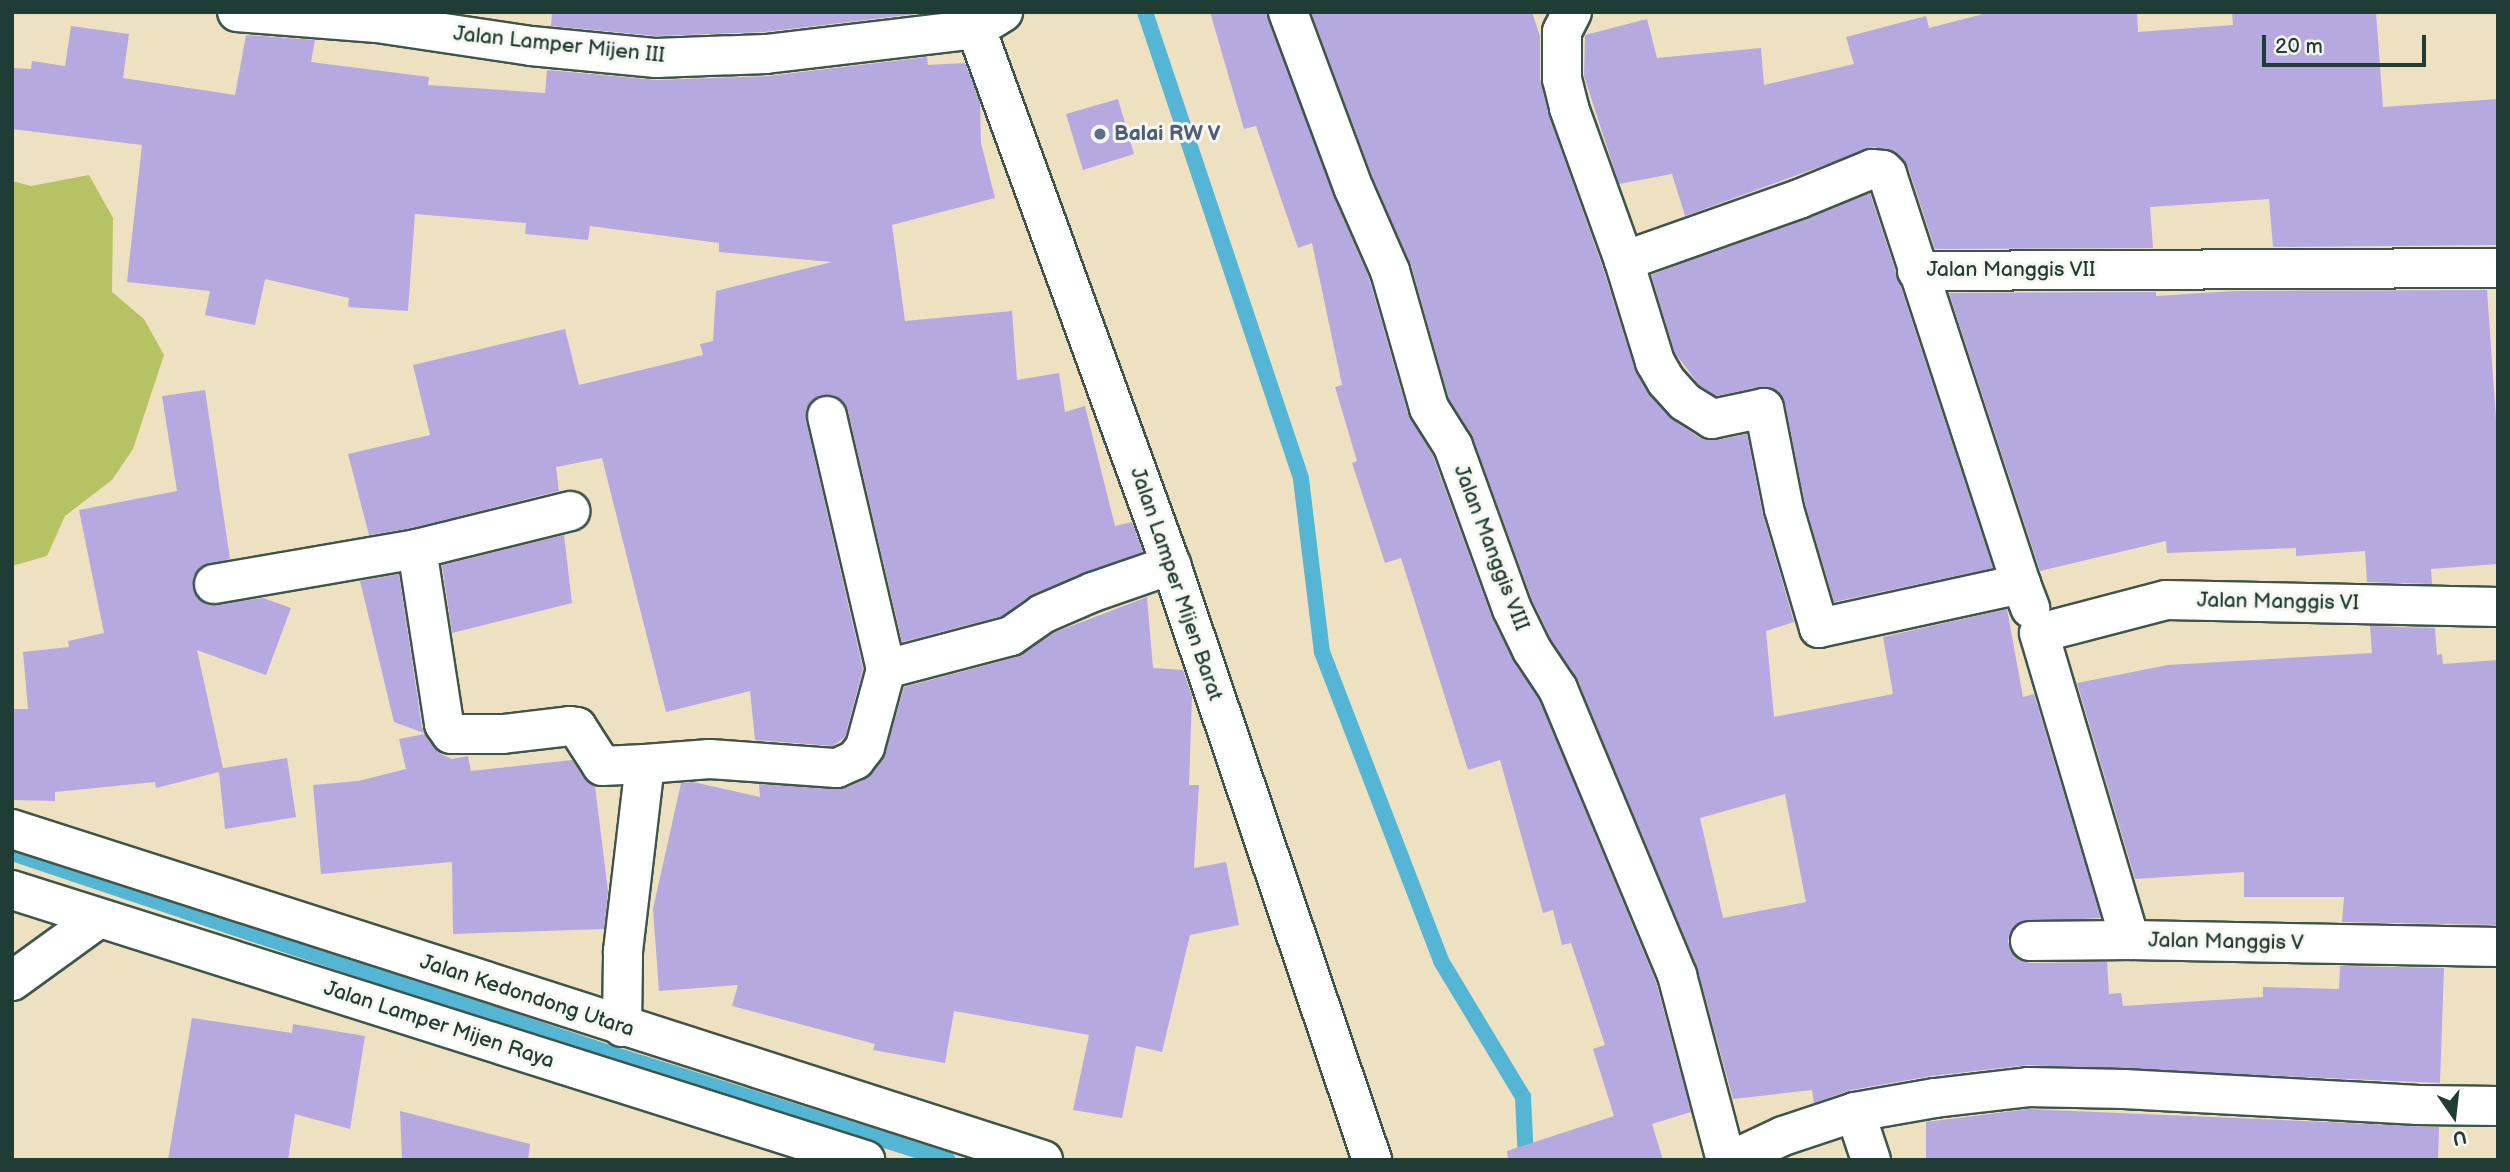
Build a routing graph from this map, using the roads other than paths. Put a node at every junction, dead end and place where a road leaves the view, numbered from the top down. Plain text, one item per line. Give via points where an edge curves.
1 (237, 12) edge
2 (1288, 12) edge
3 (1572, 12) edge
4 (983, 18) edge
5 (1624, 261) junction
6 (2498, 268) edge
7 (1917, 271) junction
8 (827, 416) dead end
9 (570, 511) dead end
10 (417, 549) junction
11 (1171, 565) junction
12 (214, 584) dead end
13 (2021, 584) junction
14 (2498, 607) edge
15 (2050, 630) junction
16 (887, 669) junction
17 (645, 764) junction
18 (12, 829) edge
19 (12, 890) edge
20 (99, 918) junction
21 (2130, 940) junction
22 (2030, 942) dead end
23 (2498, 947) edge
24 (12, 981) edge
25 (622, 1027) junction
26 (2498, 1106) edge
27 (1855, 1112) junction
28 (865, 1160) edge
29 (1043, 1160) edge
30 (1372, 1160) edge
31 (1726, 1160) edge
32 (1732, 1160) edge
33 (1871, 1160) edge

1 - 4 street, Jalan Lamper Mijen III via 377,23 531,46 656,58 766,54
2 - 31 street, Jalan Manggis VIII via 1390,271 1429,408 1453,446 1512,609 1558,689 1677,975
3 - 5 street via 1562,32 1562,79
4 - 11 street, Jalan Lamper Mijen Barat
5 - 7 street, Jalan Manggis VII via 1878,169 1887,174
5 - 13 street via 1656,362 1685,401 1712,419 1764,408 1784,509 1819,628
6 - 7 street, Jalan Manggis VII
7 - 13 street, Jalan Manggis V
8 - 16 street
9 - 10 street
10 - 12 street
10 - 17 street via 444,724 451,734 577,727 602,766
11 - 16 street via 1042,614 1011,636
11 - 30 street, Jalan Lamper Mijen Barat
13 - 15 street, Jalan Manggis V
14 - 15 street, Jalan Manggis VI via 2166,600
15 - 21 street, Jalan Manggis V
16 - 17 street via 865,747 855,760 837,768 710,759
17 - 25 street via 623,951
18 - 25 street, Jalan Kedondong Utara
19 - 20 street, Jalan Lamper Mijen Raya
20 - 24 street
20 - 28 street, Jalan Lamper Mijen Raya
21 - 22 street
21 - 23 street, Jalan Manggis V
25 - 29 street, Jalan Kedondong Utara
26 - 27 street via 2028,1087
27 - 32 street via 1783,1136
27 - 33 street

